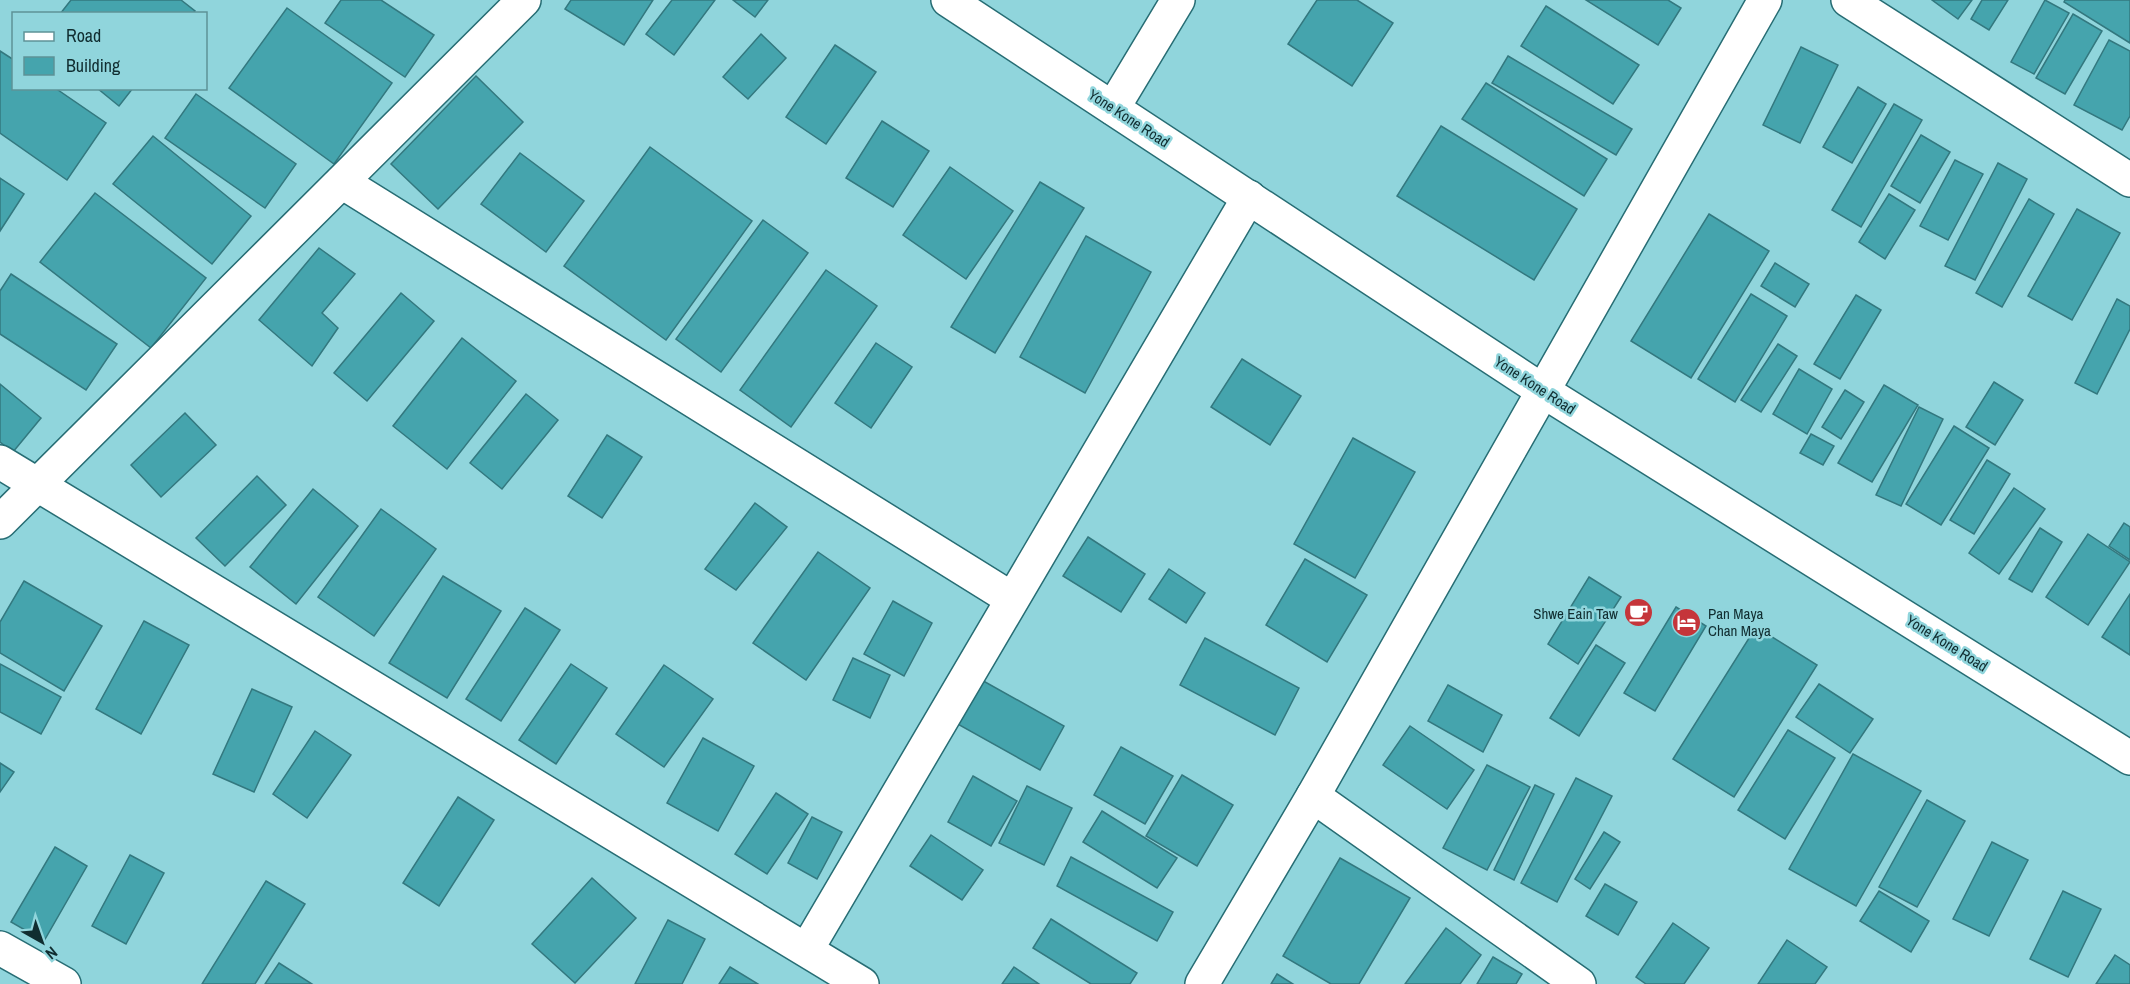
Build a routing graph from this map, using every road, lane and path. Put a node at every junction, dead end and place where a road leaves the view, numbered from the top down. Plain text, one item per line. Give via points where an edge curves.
1 (524, 0) edge
2 (948, 0) edge
3 (1178, 0) edge
4 (1765, 0) edge
5 (1848, 0) edge
6 (1113, 108) junction
7 (2130, 180) edge
8 (342, 182) junction
9 (1249, 198) junction
10 (1543, 391) junction
11 (0, 462) edge
12 (39, 485) junction
13 (0, 522) edge
14 (1012, 599) junction
15 (2130, 758) edge
16 (1312, 796) junction
17 (0, 948) edge
18 (807, 949) junction
19 (64, 984) edge
20 (862, 984) edge
21 (1202, 984) edge
22 (1579, 984) edge

1 - 8 street
2 - 6 street, Yone Kone Road
3 - 6 street
4 - 10 street
5 - 7 street
6 - 9 street, Yone Kone Road
8 - 12 street
8 - 14 street
9 - 10 street, Yone Kone Road
9 - 14 street
10 - 15 street, Yone Kone Road
10 - 16 street
11 - 12 street
12 - 13 street
12 - 18 street
14 - 18 street
16 - 21 street
16 - 22 street
17 - 19 street
18 - 20 street

